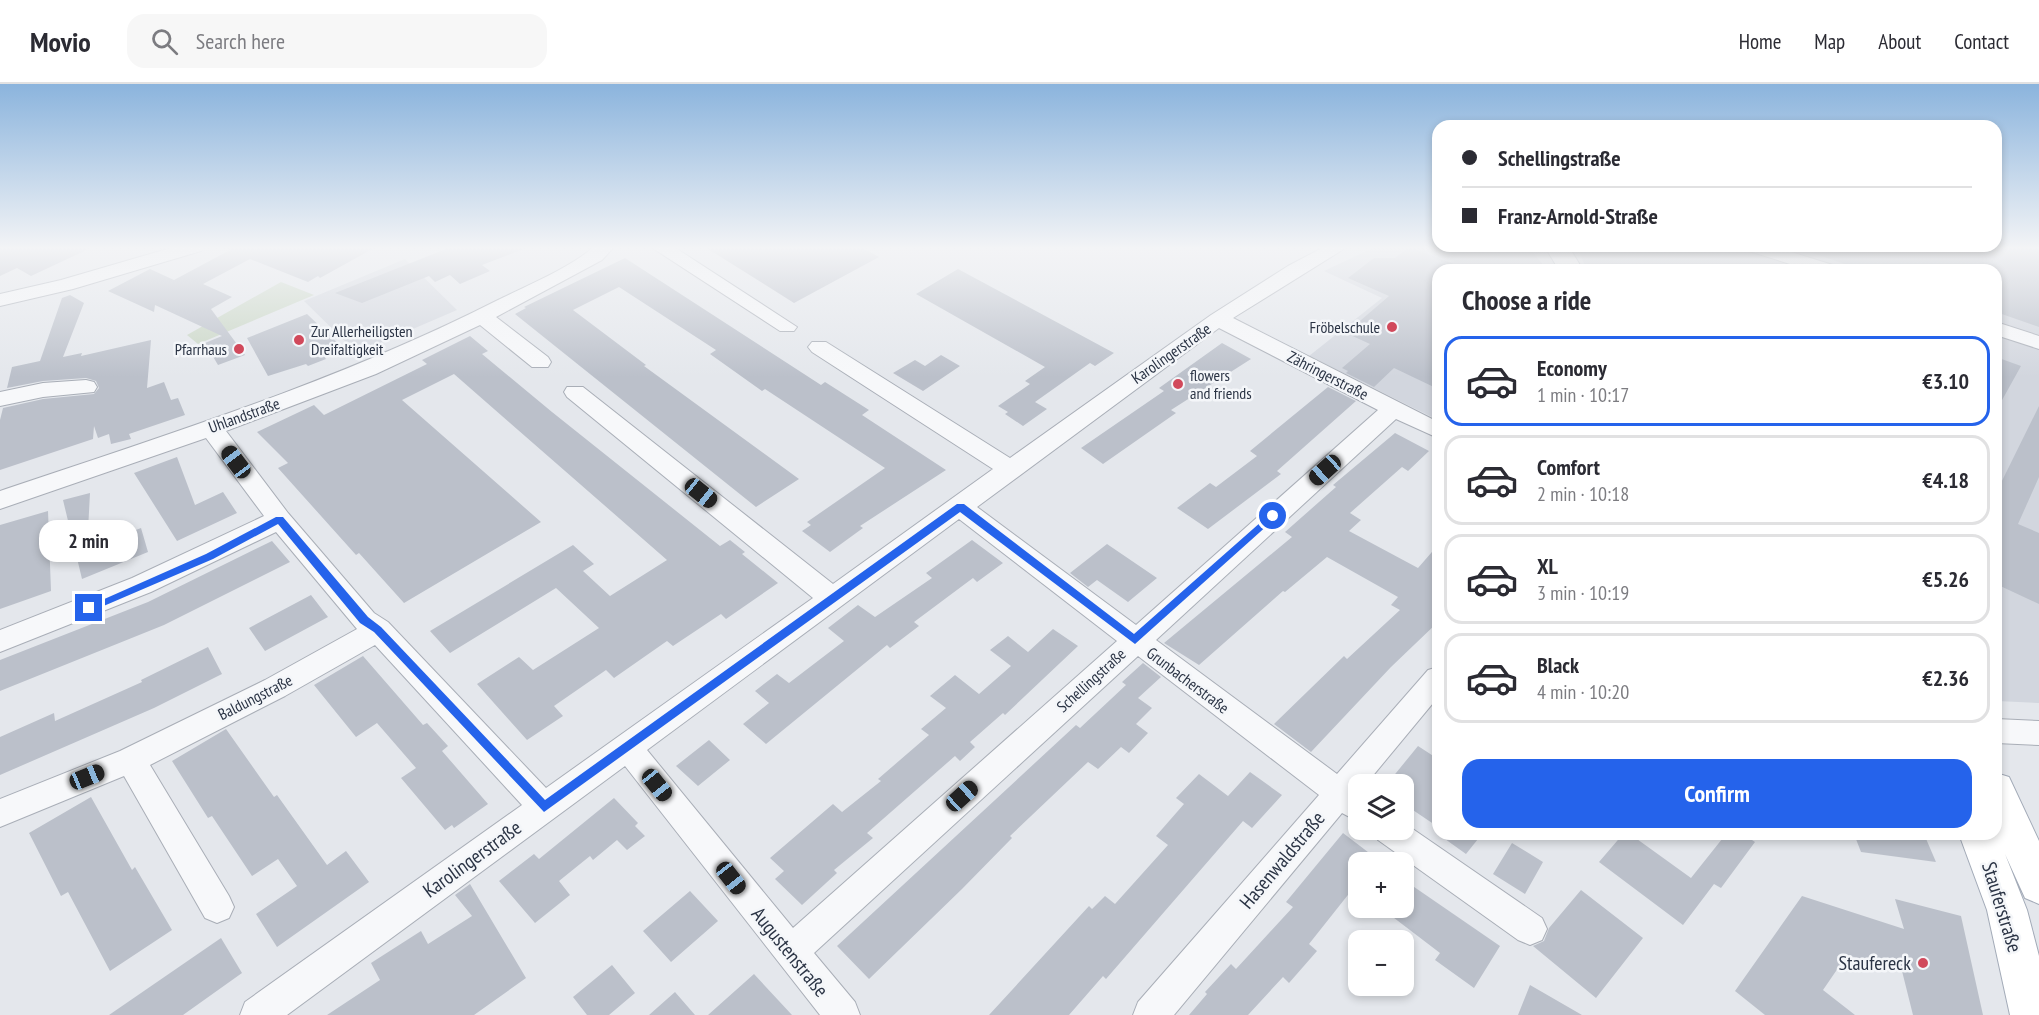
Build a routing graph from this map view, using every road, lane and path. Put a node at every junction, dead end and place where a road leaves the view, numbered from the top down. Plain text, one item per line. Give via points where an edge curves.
1 (42, 290) edge
2 (532, 290) edge
3 (729, 290) edge
4 (1263, 290) edge
5 (0, 300) edge
6 (483, 317) junction
7 (1218, 319) junction
8 (787, 327) dead end
9 (2002, 330) edge
10 (2039, 343) edge
11 (819, 347) dead end
12 (540, 362) dead end
13 (86, 387) dead end
14 (575, 392) dead end
15 (0, 399) edge
16 (1394, 408) junction
17 (1432, 427) edge
18 (211, 428) junction
19 (1010, 469) junction
20 (0, 500) edge
21 (960, 507) junction
22 (279, 519) junction
23 (833, 599) junction
24 (378, 630) junction
25 (1135, 640) junction
26 (0, 641) edge
27 (1432, 686) edge
28 (2002, 731) edge
29 (2039, 733) edge
30 (628, 748) junction
31 (131, 760) junction
32 (1369, 774) edge
33 (1348, 800) edge
34 (1348, 802) edge
35 (2002, 802) edge
36 (544, 807) junction
37 (0, 813) edge
38 (1403, 840) edge
39 (1980, 840) edge
40 (2039, 885) edge
41 (218, 907) dead end
42 (1530, 929) dead end
43 (790, 953) junction
44 (258, 1015) edge
45 (842, 1015) edge
46 (1151, 1015) edge
47 (2032, 1015) edge

1 - 5 street
2 - 6 street, Uhlandstraße
3 - 8 street
4 - 7 street, Karolingerstraße
6 - 12 street
6 - 18 street, Uhlandstraße via 367,369
7 - 16 street, Zähringerstraße
7 - 19 street, Karolingerstraße
9 - 10 street
11 - 19 street
13 - 15 street
14 - 23 street
16 - 17 street, Zähringerstraße
16 - 25 street, Schellingstraße
18 - 20 street, Uhlandstraße
18 - 22 street
19 - 21 street, Karolingerstraße
21 - 23 street, Karolingerstraße
21 - 25 street, Grunbacherstraße
22 - 24 street via 364,620
22 - 26 street via 210,556 111,600
23 - 30 street, Karolingerstraße
24 - 31 street, Baldungstraße via 275,688
24 - 36 street
25 - 33 street, Grunbacherstraße
25 - 43 street, Schellingstraße
27 - 32 street, Hasenwaldstraße
28 - 29 street
30 - 36 street, Karolingerstraße
30 - 43 street, Augustenstraße
31 - 37 street, Baldungstraße
31 - 41 street
34 - 46 street, Hasenwaldstraße
35 - 40 main road
36 - 44 street, Karolingerstraße
38 - 42 street
39 - 47 main road, Stauferstraße via 2007,910
43 - 45 street, Augustenstraße

